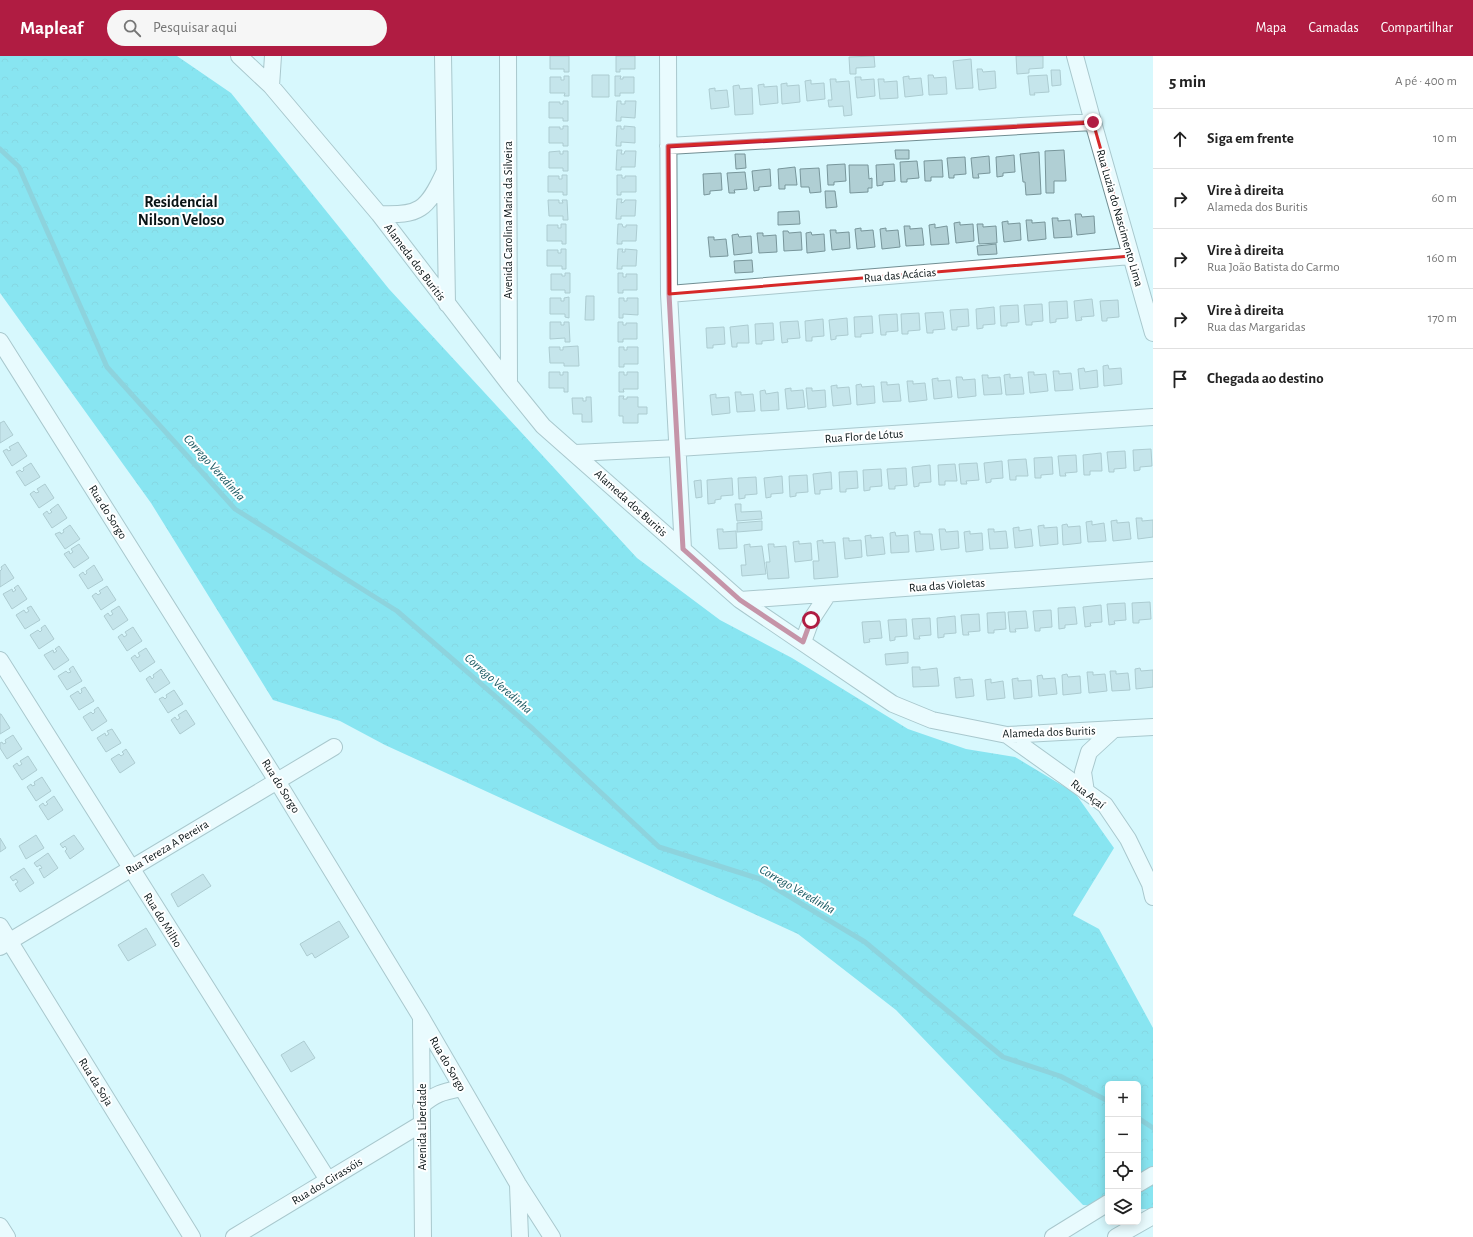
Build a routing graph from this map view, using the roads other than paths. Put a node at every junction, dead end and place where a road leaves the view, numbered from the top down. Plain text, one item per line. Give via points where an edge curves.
1 (238, 56) edge
2 (273, 56) edge
3 (443, 56) edge
4 (508, 56) edge
5 (668, 56) edge
6 (1075, 56) edge
7 (271, 86) junction
8 (1093, 122) junction
9 (668, 146) junction
10 (445, 172) junction
11 (379, 214) junction
12 (1131, 256) junction
13 (669, 294) junction
14 (447, 304) junction
15 (1153, 334) edge
16 (0, 341) edge
17 (509, 384) junction
18 (1153, 416) edge
19 (678, 448) junction
20 (574, 453) junction
21 (683, 549) junction
22 (1153, 570) edge
23 (828, 594) junction
24 (740, 600) junction
25 (803, 642) junction
26 (0, 660) edge
27 (1153, 727) edge
28 (1114, 729) junction
29 (1007, 736) junction
30 (334, 748) dead end
31 (278, 781) junction
32 (1086, 792) junction
33 (131, 869) junction
34 (1153, 897) edge
35 (0, 926) edge
36 (5, 944) edge
37 (421, 1017) junction
38 (462, 1088) junction
39 (421, 1106) junction
40 (421, 1124) junction
41 (1153, 1175) edge
42 (328, 1180) junction
43 (1141, 1182) edge
44 (518, 1184) junction
45 (1105, 1206) edge
46 (1153, 1216) edge
47 (0, 1226) edge
48 (1078, 1230) edge
49 (7, 1237) edge
50 (192, 1237) edge
51 (234, 1237) edge
52 (423, 1237) edge
53 (520, 1237) edge
54 (552, 1237) edge
55 (1053, 1237) edge
56 (1116, 1237) edge

1 - 7 street, Alameda dos Buritis
2 - 7 street
3 - 10 street
4 - 17 street, Avenida Carolina Maria da Silveira
5 - 9 street
6 - 8 street, Rua Luzia do Nascimento Lima
7 - 11 street, Alameda dos Buritis
8 - 9 street
8 - 12 street, Rua Luzia do Nascimento Lima
9 - 13 street
10 - 11 street via 424,206 413,212 398,215
10 - 14 street
11 - 14 street, Alameda dos Buritis
12 - 13 street, Rua das Acácias
12 - 15 street, Rua Luzia do Nascimento Lima
13 - 19 street
14 - 17 street, Alameda dos Buritis
16 - 31 street, Rua do Sorgo
17 - 20 street, Alameda dos Buritis via 543,426
18 - 19 street, Rua Flor de Lótus
19 - 20 street, Rua Flor de Lótus
19 - 21 street
20 - 21 street, Alameda dos Buritis
21 - 24 street, Alameda dos Buritis
22 - 23 street, Rua das Violetas
23 - 24 street, Rua das Violetas
23 - 25 street via 811,620
24 - 25 street, Alameda dos Buritis
25 - 29 street, Alameda dos Buritis via 893,704 932,720
26 - 33 street, Rua do Milho
27 - 28 street, Alameda dos Buritis
28 - 29 street, Alameda dos Buritis
28 - 32 street via 1089,752 1083,772
29 - 32 street, Rua Açaí
30 - 31 street, Rua Tereza A Pereira
31 - 33 street, Rua Tereza A Pereira
31 - 37 street, Rua do Sorgo
32 - 34 street, Rua Açaí via 1105,805 1128,839 1150,884
33 - 36 street, Rua Tereza A Pereira
33 - 42 street, Rua do Milho
35 - 36 street, Rua da Soja
36 - 50 street, Rua da Soja
37 - 38 street, Rua do Sorgo
37 - 39 street, Avenida Liberdade
38 - 39 street via 442,1092
38 - 44 street, Rua do Sorgo
39 - 40 street, Avenida Liberdade
40 - 42 street, Rua dos Girassóis
40 - 52 street, Avenida Liberdade
41 - 43 street
42 - 51 street, Rua dos Girassóis
44 - 53 street
44 - 54 street, Rua do Sorgo
45 - 48 street
46 - 56 street
47 - 49 street
48 - 55 street

